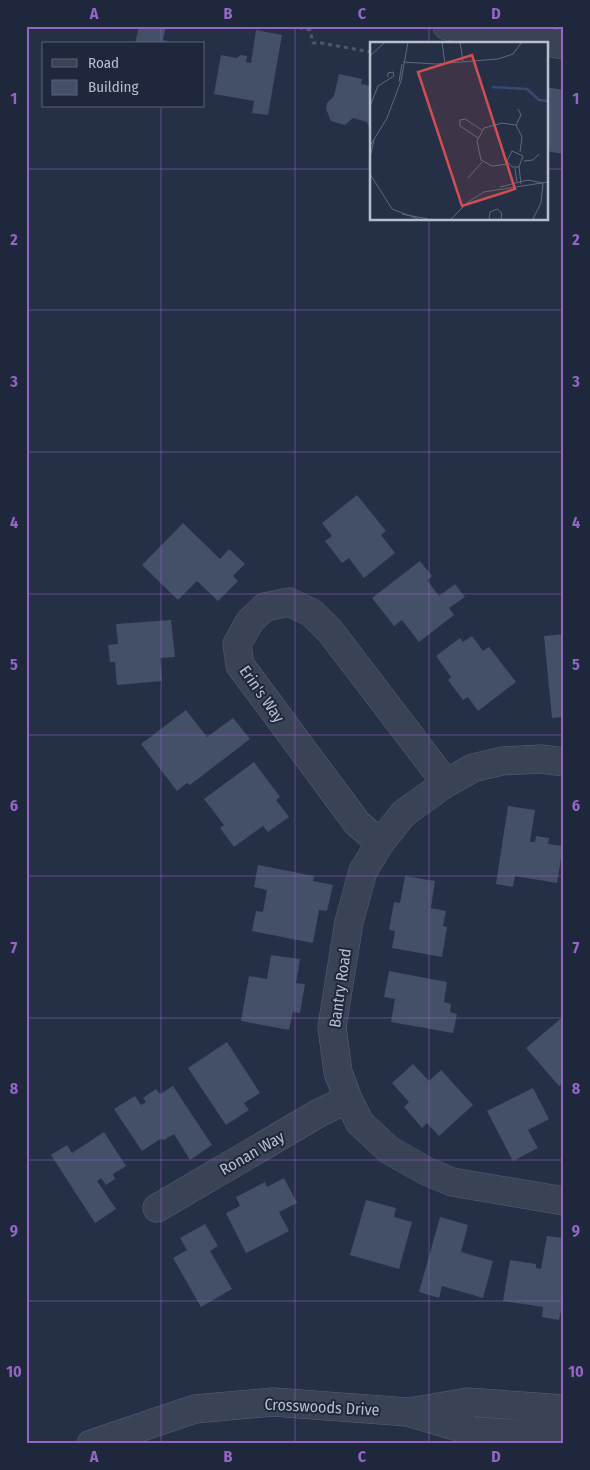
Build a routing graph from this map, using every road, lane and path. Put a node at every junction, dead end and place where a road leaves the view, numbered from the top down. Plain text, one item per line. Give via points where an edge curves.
1 (291, 26) edge
2 (447, 26) edge
3 (483, 29) edge
4 (564, 45) edge
5 (370, 52) edge
6 (564, 762) edge
7 (446, 783) junction
8 (380, 843) junction
9 (348, 1099) junction
10 (564, 1201) edge
11 (157, 1208) dead end
12 (564, 1409) edge
13 (408, 1412) junction
14 (564, 1437) edge
15 (91, 1444) edge

1 - 5 path via 310,30 314,43
2 - 3 street
3 - 4 street
6 - 7 street, Bantry Road via 541,759 502,761 473,768
7 - 8 street, Bantry Road via 404,813
7 - 8 street, Erin's Way via 330,631 312,613 289,602 265,607 250,621 237,644 240,665 357,823
8 - 9 street, Bantry Road via 363,871 350,922 332,1027 338,1072
9 - 10 street, Bantry Road via 360,1123 389,1150 426,1171 452,1182
9 - 11 street, Ronan Way
12 - 13 street, Crosswoods Drive via 468,1402
13 - 14 street, Crosswoods Drive via 472,1430
13 - 15 street, Crosswoods Drive via 273,1402 195,1409

